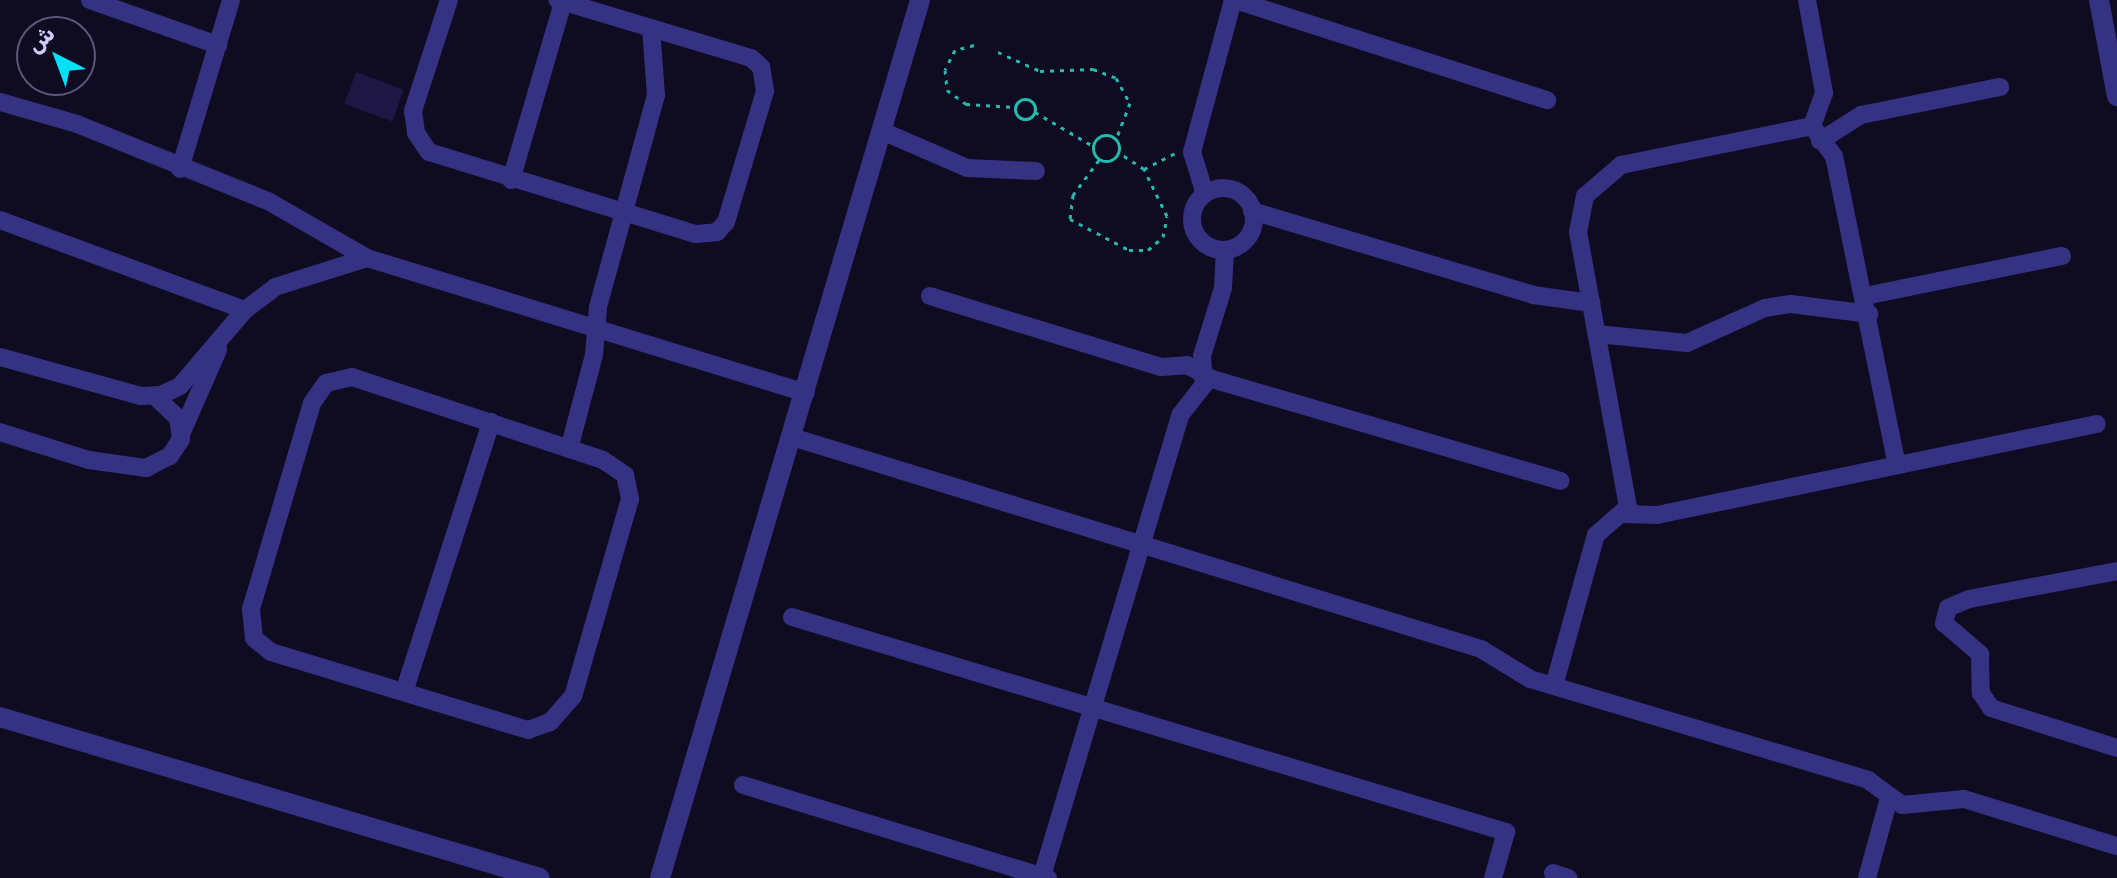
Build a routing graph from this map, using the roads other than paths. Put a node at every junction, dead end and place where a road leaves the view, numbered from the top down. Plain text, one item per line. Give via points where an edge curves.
1 (90, 0) edge
2 (231, 0) edge
3 (449, 0) edge
4 (920, 0) edge
5 (1234, 0) edge
6 (1807, 0) edge
7 (2099, 0) edge
8 (560, 1) edge
9 (651, 28) junction
10 (218, 45) junction
11 (2000, 87) dead end
12 (2117, 96) edge
13 (1547, 100) dead end
14 (0, 102) edge
15 (882, 131) junction
16 (1816, 134) junction
17 (180, 169) junction
18 (1036, 171) dead end
19 (511, 180) junction
20 (1205, 194) junction
21 (1252, 211) junction
22 (624, 213) junction
23 (0, 220) edge
24 (1225, 250) junction
25 (2062, 256) dead end
26 (367, 258) junction
27 (930, 296) dead end
28 (1591, 303) junction
29 (1867, 305) junction
30 (245, 310) junction
31 (596, 328) junction
32 (1597, 334) junction
33 (223, 336) junction
34 (0, 357) edge
35 (1203, 375) junction
36 (806, 393) junction
37 (154, 396) junction
38 (491, 422) junction
39 (2097, 424) dead end
40 (0, 432) edge
41 (182, 432) junction
42 (792, 437) junction
43 (569, 449) junction
44 (1897, 465) junction
45 (1560, 481) dead end
46 (1626, 514) junction
47 (1141, 545) junction
48 (2117, 571) edge
49 (792, 617) dead end
50 (1554, 686) junction
51 (404, 692) junction
52 (1092, 710) junction
53 (0, 717) edge
54 (2117, 748) edge
55 (743, 785) dead end
56 (1889, 798) junction
57 (2117, 846) edge
58 (1045, 877) edge
59 (540, 878) edge
60 (660, 878) edge
61 (1493, 878) edge
62 (1867, 878) edge

1 - 10 street
2 - 10 street
3 - 19 street via 413,111 416,133 439,158
4 - 15 street
5 - 13 street
5 - 20 street via 1192,152
6 - 16 street via 1824,93
7 - 12 street
8 - 9 street
8 - 19 street
9 - 22 street via 656,95
9 - 22 street via 751,58 766,85 722,228 703,236
10 - 17 street
11 - 16 street via 1861,115
14 - 17 street via 77,124
15 - 18 street via 967,168
15 - 36 street
16 - 28 street via 1621,165 1600,177 1578,219
16 - 29 street via 1834,156
17 - 26 street via 268,201
19 - 22 street
20 - 21 street via 1233,190
20 - 24 street via 1195,206 1194,229 1203,242
21 - 24 street via 1250,233
21 - 28 street via 1533,295
22 - 31 street
23 - 30 street
24 - 35 street
25 - 29 street
26 - 30 street via 292,277
26 - 31 street
27 - 35 street via 1161,367 1187,365
28 - 32 street
29 - 32 street via 1765,308 1687,343
29 - 44 street
30 - 33 street
31 - 36 street
31 - 43 street
32 - 46 street
33 - 37 street via 180,386
33 - 41 street
34 - 37 street
35 - 45 street
35 - 47 street via 1202,389 1181,414
36 - 42 street
37 - 41 street via 174,412
38 - 43 street
38 - 51 street
38 - 51 street via 352,377 326,383 312,403 251,609 251,631 271,652
39 - 44 street
40 - 41 street via 136,469 170,456
42 - 47 street
42 - 60 street
43 - 51 street via 619,468 630,491 569,704 550,722 528,730
44 - 46 street via 1657,515
46 - 50 street via 1596,535
47 - 50 street via 1481,649
47 - 52 street
48 - 54 street via 1969,599 1948,608 1944,618 1949,632 1980,654 1981,693 1991,708
49 - 52 street
50 - 56 street via 1868,780
52 - 58 street
52 - 61 street via 1506,832
53 - 59 street
55 - 58 street
56 - 57 street via 1910,806 1964,799
56 - 62 street

